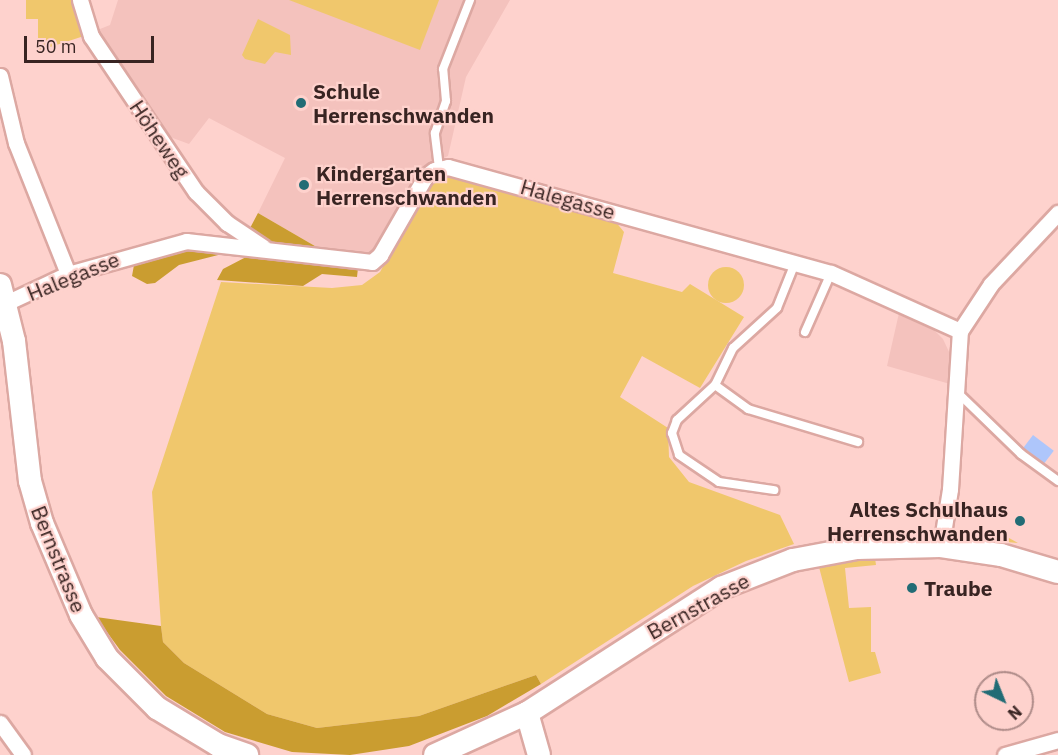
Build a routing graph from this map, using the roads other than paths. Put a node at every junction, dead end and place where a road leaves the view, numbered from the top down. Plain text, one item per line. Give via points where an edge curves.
1 (80, 0) edge
2 (470, 0) edge
3 (0, 76) edge
4 (439, 168) junction
5 (1058, 213) edge
6 (273, 253) junction
7 (795, 263) junction
8 (831, 273) junction
9 (68, 274) junction
10 (3, 294) edge
11 (960, 331) junction
12 (805, 332) dead end
13 (715, 386) junction
14 (957, 392) junction
15 (858, 442) dead end
16 (1058, 481) edge
17 (774, 490) dead end
18 (941, 546) junction
19 (1058, 572) edge
20 (527, 713) junction
21 (0, 723) edge
22 (1058, 740) edge
23 (13, 751) edge
24 (247, 755) edge
25 (435, 755) edge
26 (539, 755) edge
27 (1005, 755) edge

1 - 6 street, Höheweg via 91,36 196,192 227,223
2 - 4 lane via 443,69 446,101 435,133
3 - 9 street via 16,143
4 - 6 street, Halegasse via 425,177 380,255 372,262
4 - 7 street, Halegasse via 464,170
5 - 11 street via 990,284
6 - 9 street, Halegasse via 224,242 186,241 134,252
7 - 8 street, Halegasse
7 - 13 lane via 777,308 733,348
8 - 11 street, Halegasse
8 - 12 lane
9 - 10 street, Halegasse
10 - 24 main road, Bernstrasse via 30,480 42,523 81,615 107,658 157,708 218,745
11 - 14 street
13 - 15 lane via 748,409
13 - 17 lane via 677,420 672,433 679,455 719,482
14 - 16 lane via 1021,454
14 - 18 street via 950,489
18 - 19 main road, Bernstrasse via 1001,555
18 - 20 main road, Bernstrasse via 835,550 745,577 683,610
20 - 25 main road, Bernstrasse
20 - 26 main road
21 - 23 street
22 - 27 street

